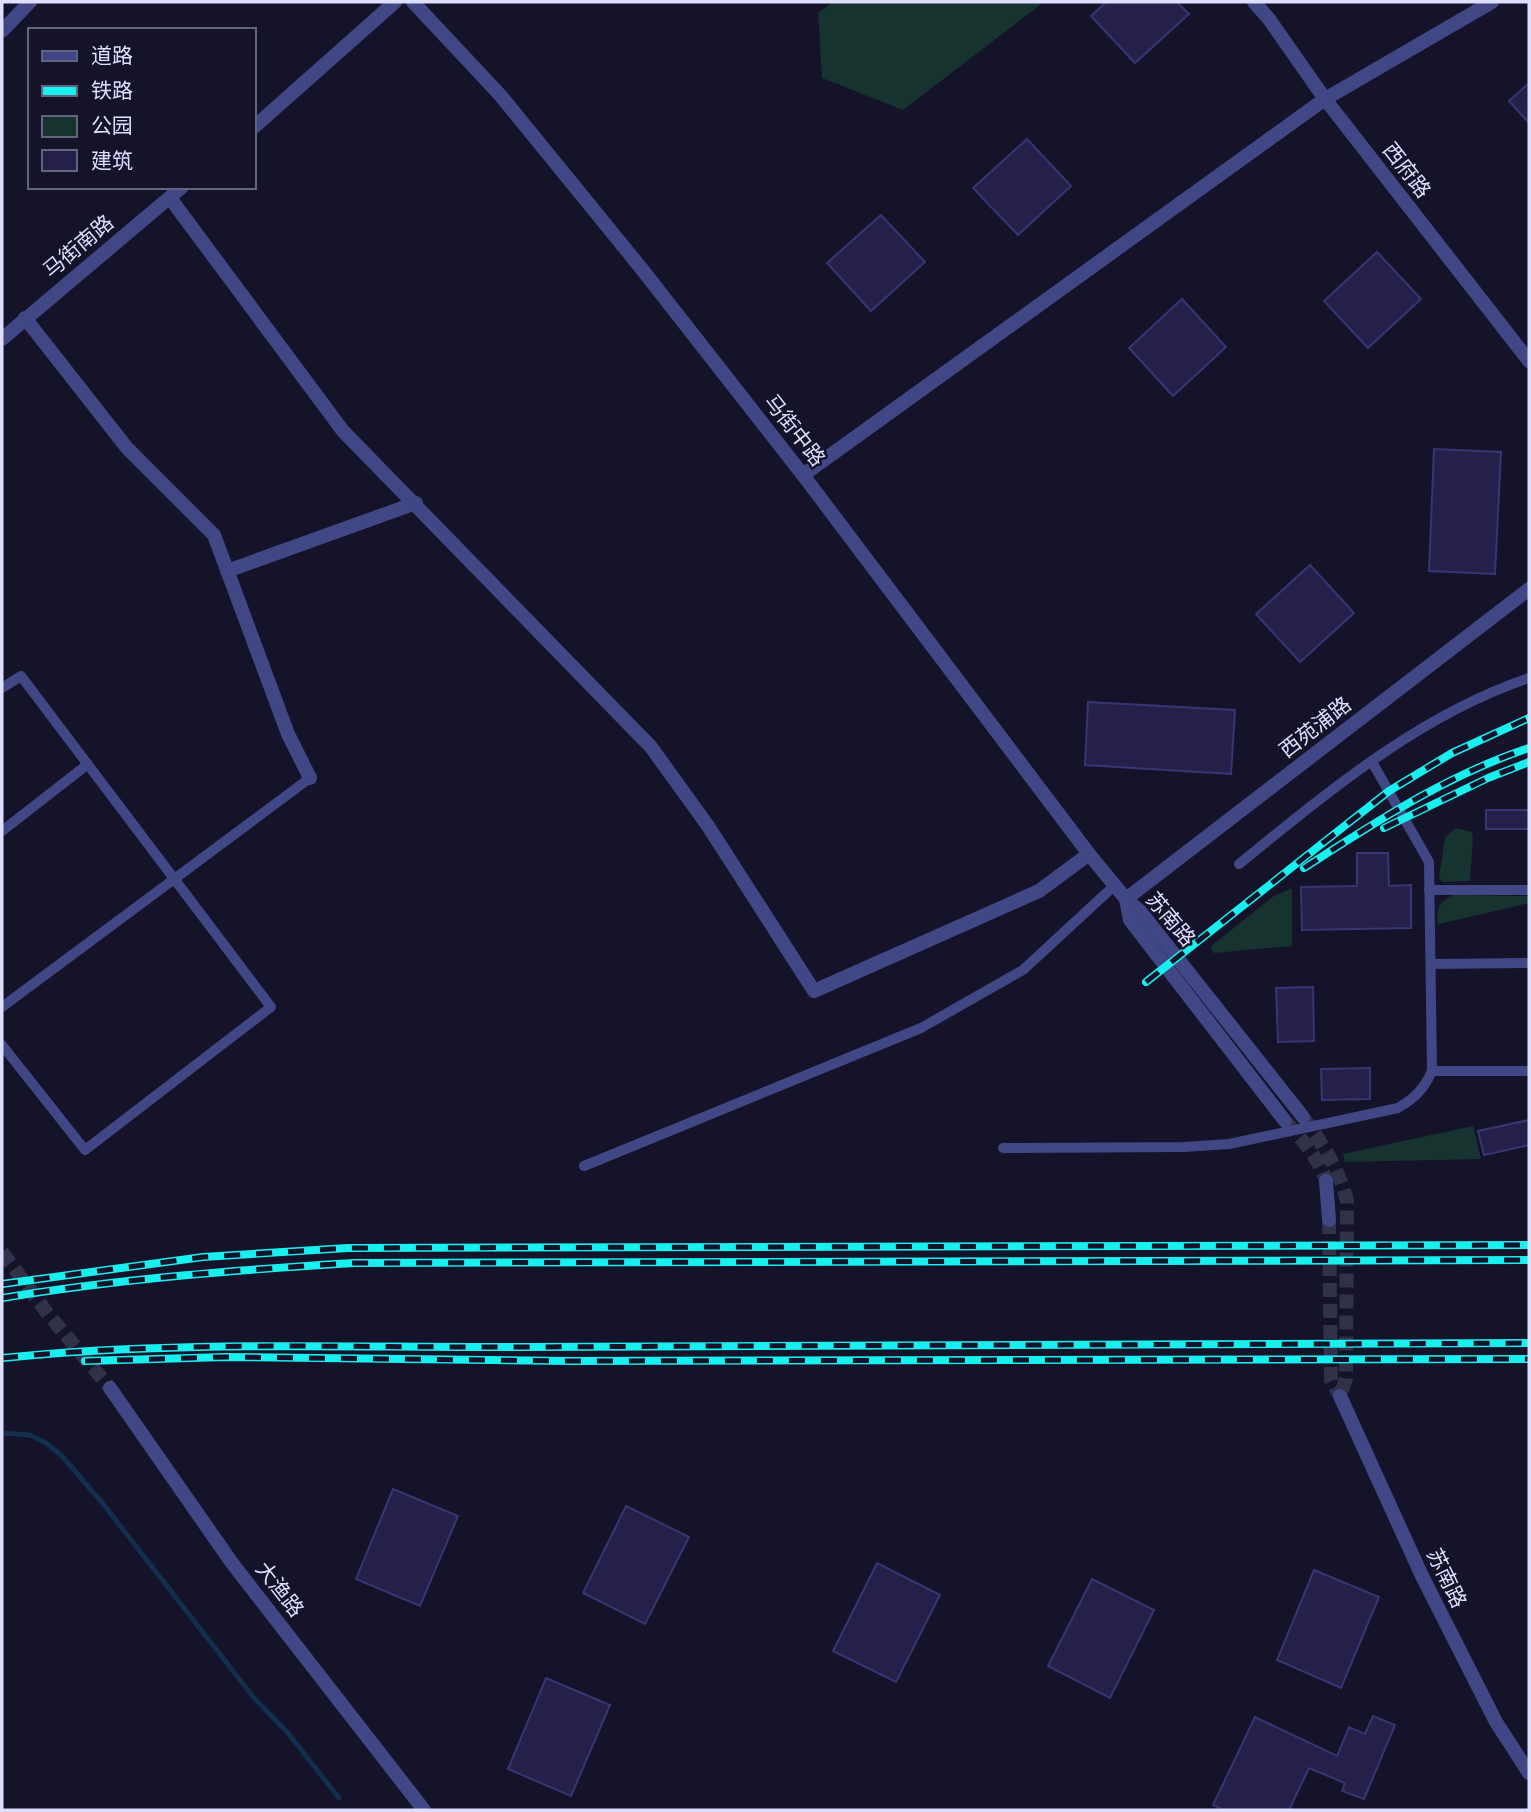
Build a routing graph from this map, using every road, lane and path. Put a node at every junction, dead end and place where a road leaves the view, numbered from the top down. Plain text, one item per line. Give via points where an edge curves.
1 (30, 2) edge
2 (395, 2) edge
3 (413, 2) edge
4 (1254, 2) edge
5 (1492, 2) edge
6 (2, 31) edge
7 (1325, 99) junction
8 (256, 125) edge
9 (181, 189) edge
10 (170, 198) junction
11 (25, 318) junction
12 (2, 339) edge
13 (1529, 361) edge
14 (803, 475) junction
15 (415, 503) junction
16 (227, 571) junction
17 (1529, 589) edge
18 (1529, 678) edge
19 (2, 688) edge
20 (1372, 762) junction
21 (88, 764) junction
22 (310, 778) joint
23 (2, 831) edge
24 (1089, 853) junction
25 (1239, 864) dead end
26 (175, 877) junction
27 (1115, 885) junction
28 (1429, 890) junction
29 (1529, 890) edge
30 (1126, 899) junction
31 (1529, 963) edge
32 (1431, 964) junction
33 (2, 1007) edge
34 (2, 1045) edge
35 (1432, 1071) junction
36 (1529, 1071) edge
37 (1303, 1117) tunnel mouth
38 (1285, 1121) tunnel mouth
39 (1003, 1148) dead end
40 (584, 1166) dead end
41 (1326, 1181) tunnel mouth
42 (1329, 1220) tunnel mouth
43 (110, 1388) tunnel mouth
44 (1340, 1396) dead end
45 (1529, 1773) edge
46 (424, 1810) edge

1 - 6 street
2 - 8 street
3 - 14 street, 马街中路 via 501,96
4 - 7 street, 西府路
5 - 7 street
7 - 13 street, 西府路
7 - 14 street
9 - 10 street, 马街南路
10 - 11 street, 马街南路
10 - 15 street via 343,431
11 - 12 street, 马街南路
11 - 16 street via 127,448 214,535
14 - 24 street, 马街中路
15 - 16 street
15 - 24 street via 651,747 708,826 814,991 1039,891
16 - 22 street via 288,734
17 - 30 street, 西苑浦路
18 - 20 lane via 1448,712
19 - 21 lane via 21,676
20 - 25 lane
20 - 28 lane via 1429,862
21 - 23 lane
21 - 26 lane
22 - 26 lane
24 - 27 street, 马街中路
26 - 33 lane
26 - 34 lane via 271,1007 85,1150
27 - 30 street, 马街中路
27 - 40 lane via 1023,970 921,1028
28 - 29 lane
28 - 32 lane
30 - 37 street, 苏南路
30 - 38 street, 苏南路 via 1130,919
31 - 32 lane
32 - 35 lane
35 - 36 lane
35 - 39 lane via 1424,1088 1398,1108 1229,1144
41 - 42 street
43 - 46 street, 大渔路 via 232,1563
44 - 45 street, 苏南路 via 1434,1601 1496,1722

